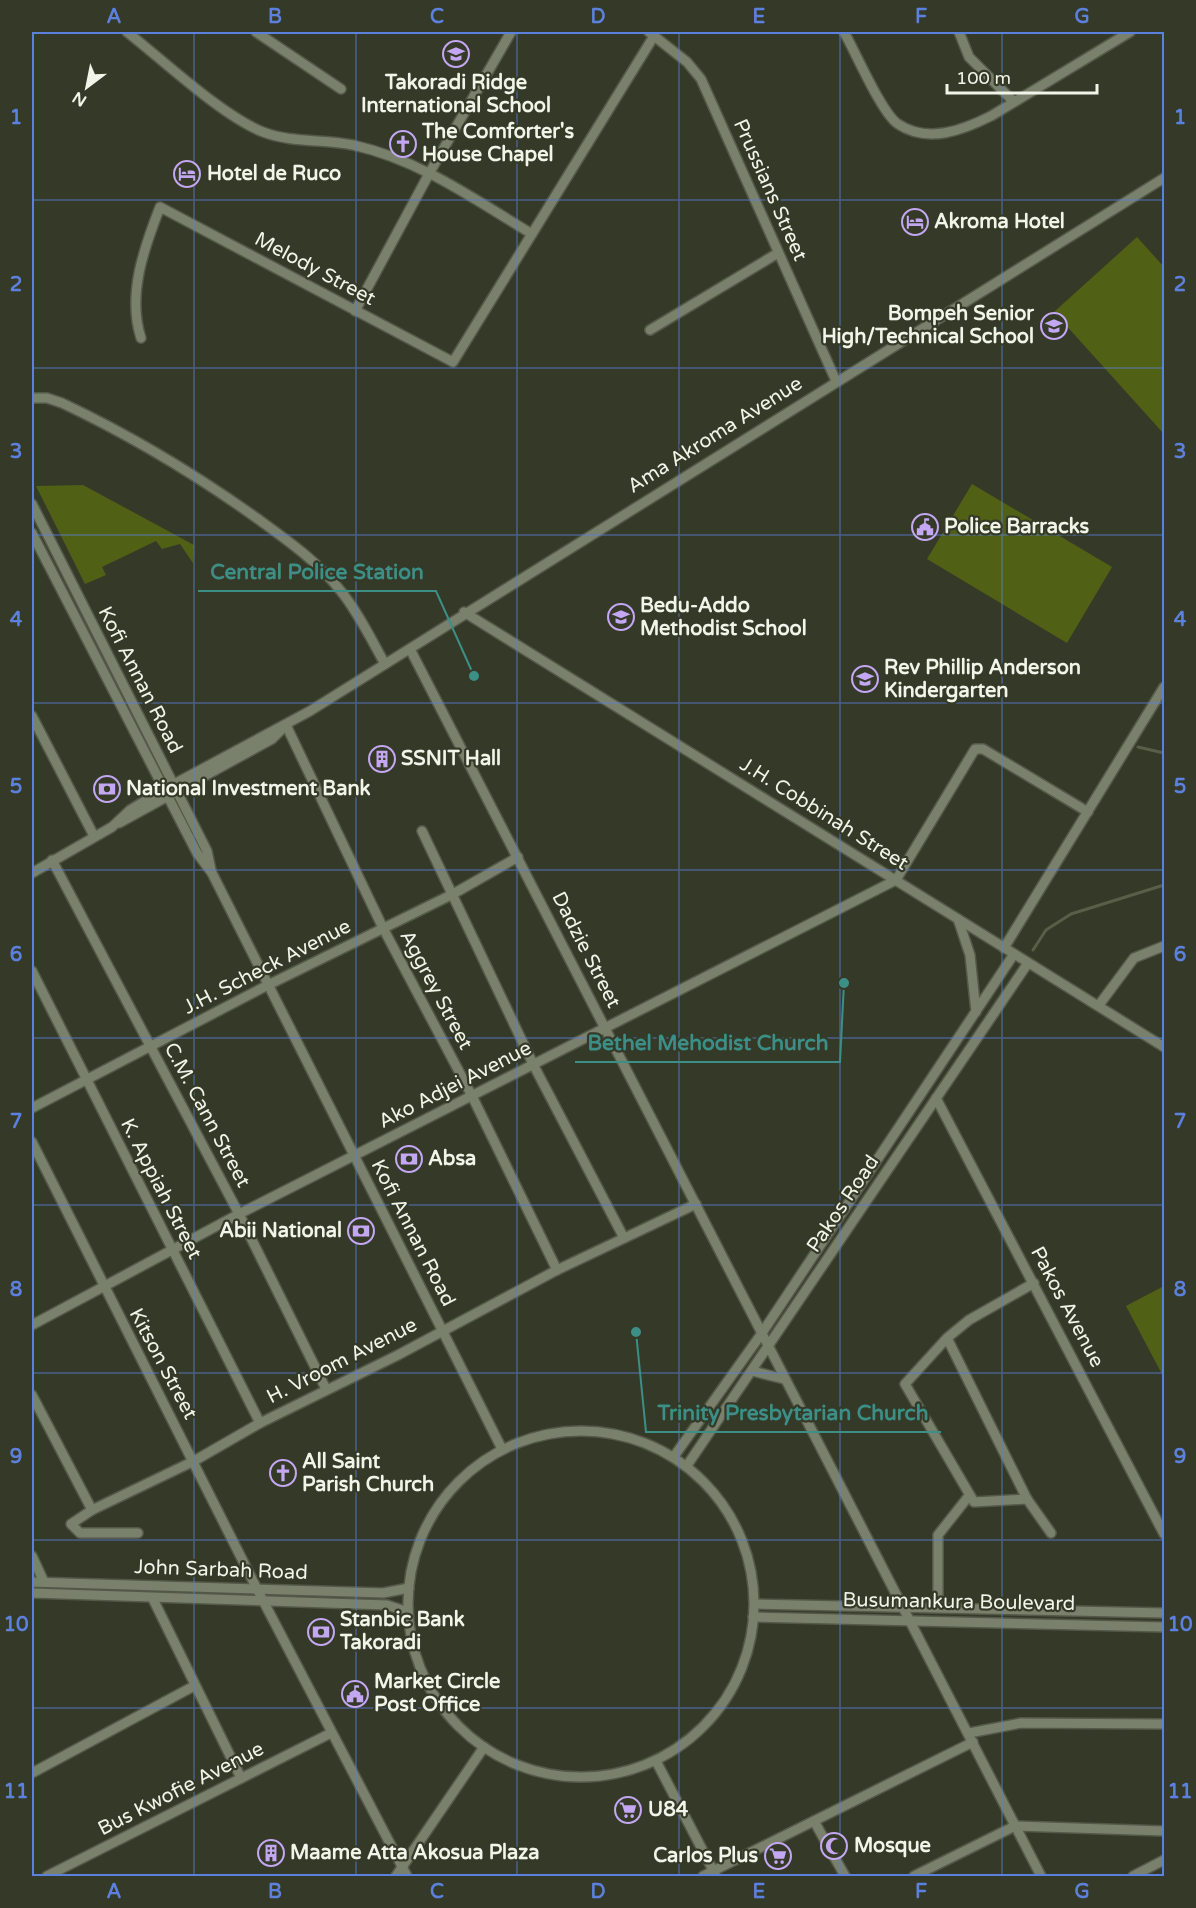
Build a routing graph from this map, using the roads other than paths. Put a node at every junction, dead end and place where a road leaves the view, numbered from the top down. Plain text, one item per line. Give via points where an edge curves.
1 (127, 32) edge
2 (256, 32) edge
3 (511, 32) edge
4 (844, 32) edge
5 (958, 32) edge
6 (1130, 32) edge
7 (652, 34) edge
8 (341, 89) dead end
9 (1012, 102) junction
10 (430, 172) junction
11 (1164, 178) edge
12 (532, 234) junction
13 (778, 253) junction
14 (355, 311) junction
15 (650, 330) dead end
16 (141, 338) dead end
17 (836, 381) junction
18 (32, 398) edge
19 (32, 504) edge
20 (32, 533) edge
21 (464, 612) junction
22 (410, 649) junction
23 (385, 664) junction
24 (1164, 687) edge
25 (32, 716) edge
26 (286, 725) junction
27 (175, 789) junction
28 (165, 794) junction
29 (1088, 812) junction
30 (422, 831) dead end
31 (94, 836) junction
32 (518, 857) junction
33 (52, 860) junction
34 (32, 873) edge
35 (212, 873) junction
36 (896, 880) junction
37 (453, 894) junction
38 (958, 919) junction
39 (383, 928) junction
40 (1164, 946) edge
41 (1005, 948) junction
42 (1014, 954) junction
43 (1028, 963) junction
44 (32, 971) edge
45 (268, 986) junction
46 (1099, 1005) junction
47 (976, 1012) junction
48 (606, 1027) junction
49 (151, 1046) junction
50 (1164, 1047) edge
51 (534, 1066) junction
52 (86, 1080) junction
53 (472, 1096) junction
54 (936, 1098) junction
55 (32, 1108) edge
56 (32, 1142) edge
57 (354, 1157) junction
58 (696, 1204) junction
59 (239, 1214) junction
60 (624, 1238) junction
61 (171, 1251) junction
62 (557, 1270) junction
63 (1034, 1283) junction
64 (103, 1288) junction
65 (32, 1325) edge
66 (442, 1329) junction
67 (762, 1333) junction
68 (947, 1338) junction
69 (769, 1347) junction
70 (752, 1371) junction
71 (784, 1379) junction
72 (326, 1389) junction
73 (32, 1395) edge
74 (260, 1423) junction
75 (502, 1449) junction
76 (675, 1455) junction
77 (194, 1461) junction
78 (688, 1464) junction
79 (969, 1497) junction
80 (1027, 1499) junction
81 (92, 1510) junction
82 (138, 1533) dead end
83 (1051, 1533) dead end
84 (1164, 1534) edge
85 (32, 1556) edge
86 (32, 1582) edge
87 (45, 1582) junction
88 (409, 1588) junction
89 (256, 1589) junction
90 (32, 1593) edge
91 (153, 1599) junction
92 (264, 1602) junction
93 (755, 1604) junction
94 (900, 1605) junction
95 (938, 1606) junction
96 (408, 1612) junction
97 (1164, 1612) edge
98 (753, 1617) junction
99 (907, 1619) junction
100 (1164, 1627) edge
101 (194, 1686) junction
102 (1164, 1724) edge
103 (331, 1733) junction
104 (969, 1733) junction
105 (973, 1743) junction
106 (484, 1747) junction
107 (656, 1761) junction
108 (32, 1773) edge
109 (241, 1778) junction
110 (814, 1821) junction
111 (1015, 1826) junction
112 (1164, 1831) edge
113 (1164, 1860) edge
114 (404, 1872) edge
115 (714, 1874) edge
116 (47, 1876) edge
117 (396, 1876) edge
118 (702, 1876) edge
119 (845, 1876) edge
120 (914, 1876) edge
121 (1041, 1876) edge
122 (1133, 1876) edge

1 - 10 street via 217,103 261,131 280,137 352,145
2 - 8 street
3 - 10 street
4 - 9 street via 896,124 914,131 946,134 969,127
5 - 9 street via 969,57
6 - 9 street
7 - 12 street
7 - 13 street, Prussians Street via 687,62 701,79
10 - 12 street
10 - 14 street
11 - 17 street, Ama Akroma Avenue
12 - 14 street, Melody Street via 453,362
13 - 15 street
13 - 17 street, Prussians Street
14 - 16 street, Melody Street via 160,207 139,269 137,322
17 - 21 street, Ama Akroma Avenue
18 - 23 street via 62,403 146,445 198,476 284,538 340,589
19 - 27 street, Kofi Annan Road
20 - 28 street, Kofi Annan Road
21 - 22 street, Ama Akroma Avenue
21 - 36 street, J.H. Cobbinah Street
22 - 23 street, Ama Akroma Avenue
22 - 32 street, Dadzie Street
23 - 26 street, Ama Akroma Avenue
24 - 29 street
25 - 31 street
26 - 27 street, Ama Akroma Avenue via 272,738
26 - 39 street, Aggrey Street
27 - 28 street, Ama Akroma Avenue
27 - 35 street, Kofi Annan Road via 207,851
28 - 31 street, Ama Akroma Avenue via 130,810
28 - 35 street, Kofi Annan Road via 196,853
29 - 36 street via 983,749 975,749
29 - 41 street
30 - 37 street
31 - 33 street, Ama Akroma Avenue
32 - 37 street, J.H. Scheck Avenue
32 - 48 street, Dadzie Street
33 - 34 street, Ama Akroma Avenue
33 - 49 street, C.M. Cann Street
35 - 45 street, Kofi Annan Road
36 - 38 street, J.H. Cobbinah Street
36 - 48 street, Ako Adjei Avenue
37 - 39 street, J.H. Scheck Avenue
37 - 51 street
38 - 41 street, J.H. Cobbinah Street
38 - 47 street via 970,955
39 - 45 street, J.H. Scheck Avenue
39 - 53 street, Aggrey Street
40 - 46 street via 1134,958
41 - 42 street, J.H. Cobbinah Street
42 - 43 street, J.H. Cobbinah Street
42 - 47 street, Pakos Road
43 - 46 street, J.H. Cobbinah Street
43 - 54 street, Pakos Road
44 - 52 street, K. Appiah Street
45 - 49 street, J.H. Scheck Avenue
45 - 57 street, Kofi Annan Road
46 - 50 street, J.H. Cobbinah Street
47 - 67 street, Pakos Road
48 - 51 street, Ako Adjei Avenue
48 - 58 street, Dadzie Street
49 - 52 street, J.H. Scheck Avenue
49 - 59 street, C.M. Cann Street
51 - 53 street, Ako Adjei Avenue
51 - 60 street
52 - 55 street, J.H. Scheck Avenue
52 - 61 street, K. Appiah Street
53 - 57 street, Ako Adjei Avenue
53 - 62 street, Aggrey Street
54 - 63 street, Pakos Avenue
54 - 69 street, Pakos Road
56 - 64 street, Kitson Street
57 - 59 street, Ako Adjei Avenue
57 - 66 street, Kofi Annan Road
58 - 60 street, H. Vroom Avenue
58 - 67 street, Dadzie Street
59 - 61 street, Ako Adjei Avenue
59 - 72 street, C.M. Cann Street
60 - 62 street, H. Vroom Avenue
61 - 64 street, Ako Adjei Avenue
61 - 74 street, K. Appiah Street
62 - 66 street, H. Vroom Avenue
63 - 68 street via 984,1311
63 - 84 street, Pakos Avenue
64 - 65 street, Ako Adjei Avenue
64 - 77 street, Kitson Street
66 - 72 street, H. Vroom Avenue
66 - 75 street, Kofi Annan Road
67 - 69 street, Dadzie Street
67 - 76 street, Pakos Road
68 - 79 street via 905,1384
68 - 80 street
69 - 70 street, Pakos Road
69 - 71 street, Dadzie Street
70 - 71 street
70 - 78 street, Pakos Road
71 - 94 street, Dadzie Street
72 - 74 street, H. Vroom Avenue
73 - 81 street
74 - 77 street, H. Vroom Avenue
75 - 76 street via 534,1437 573,1431 613,1434
75 - 88 street via 461,1478 433,1513 414,1554
76 - 78 street
77 - 81 street, H. Vroom Avenue
77 - 89 street, Kitson Street
78 - 93 street via 723,1504 747,1552
79 - 80 street via 978,1504
79 - 95 street via 938,1535
80 - 83 street
81 - 82 street, H. Vroom Avenue via 71,1524 74,1529 80,1533
85 - 87 street
86 - 87 street, John Sarbah Road
87 - 89 street, John Sarbah Road
88 - 89 street, John Sarbah Road via 383,1593
88 - 96 street
89 - 92 street, Kitson Street
90 - 91 street, John Sarbah Road
91 - 92 street, John Sarbah Road
91 - 101 street
92 - 96 street, John Sarbah Road via 387,1605
92 - 103 street, Kitson Street
93 - 94 street, Busumankura Boulevard
93 - 98 street
94 - 95 street, Busumankura Boulevard
94 - 99 street
95 - 97 street, Busumankura Boulevard
96 - 106 street via 419,1666 435,1697 457,1725
98 - 99 street, Busumankura Boulevard
98 - 107 street via 748,1652 729,1697 697,1734
99 - 100 street, Busumankura Boulevard
99 - 104 street
101 - 108 street
101 - 109 street
102 - 104 street via 1021,1723
103 - 109 street, Bus Kwofie Avenue
103 - 114 street, Kitson Street
104 - 105 street
105 - 110 street
105 - 111 street
106 - 107 street via 524,1767 568,1777 613,1775
106 - 114 street
107 - 115 street
109 - 116 street, Bus Kwofie Avenue
110 - 115 street
110 - 119 street
111 - 112 street
111 - 120 street
111 - 121 street
113 - 122 street
114 - 117 street
115 - 118 street

